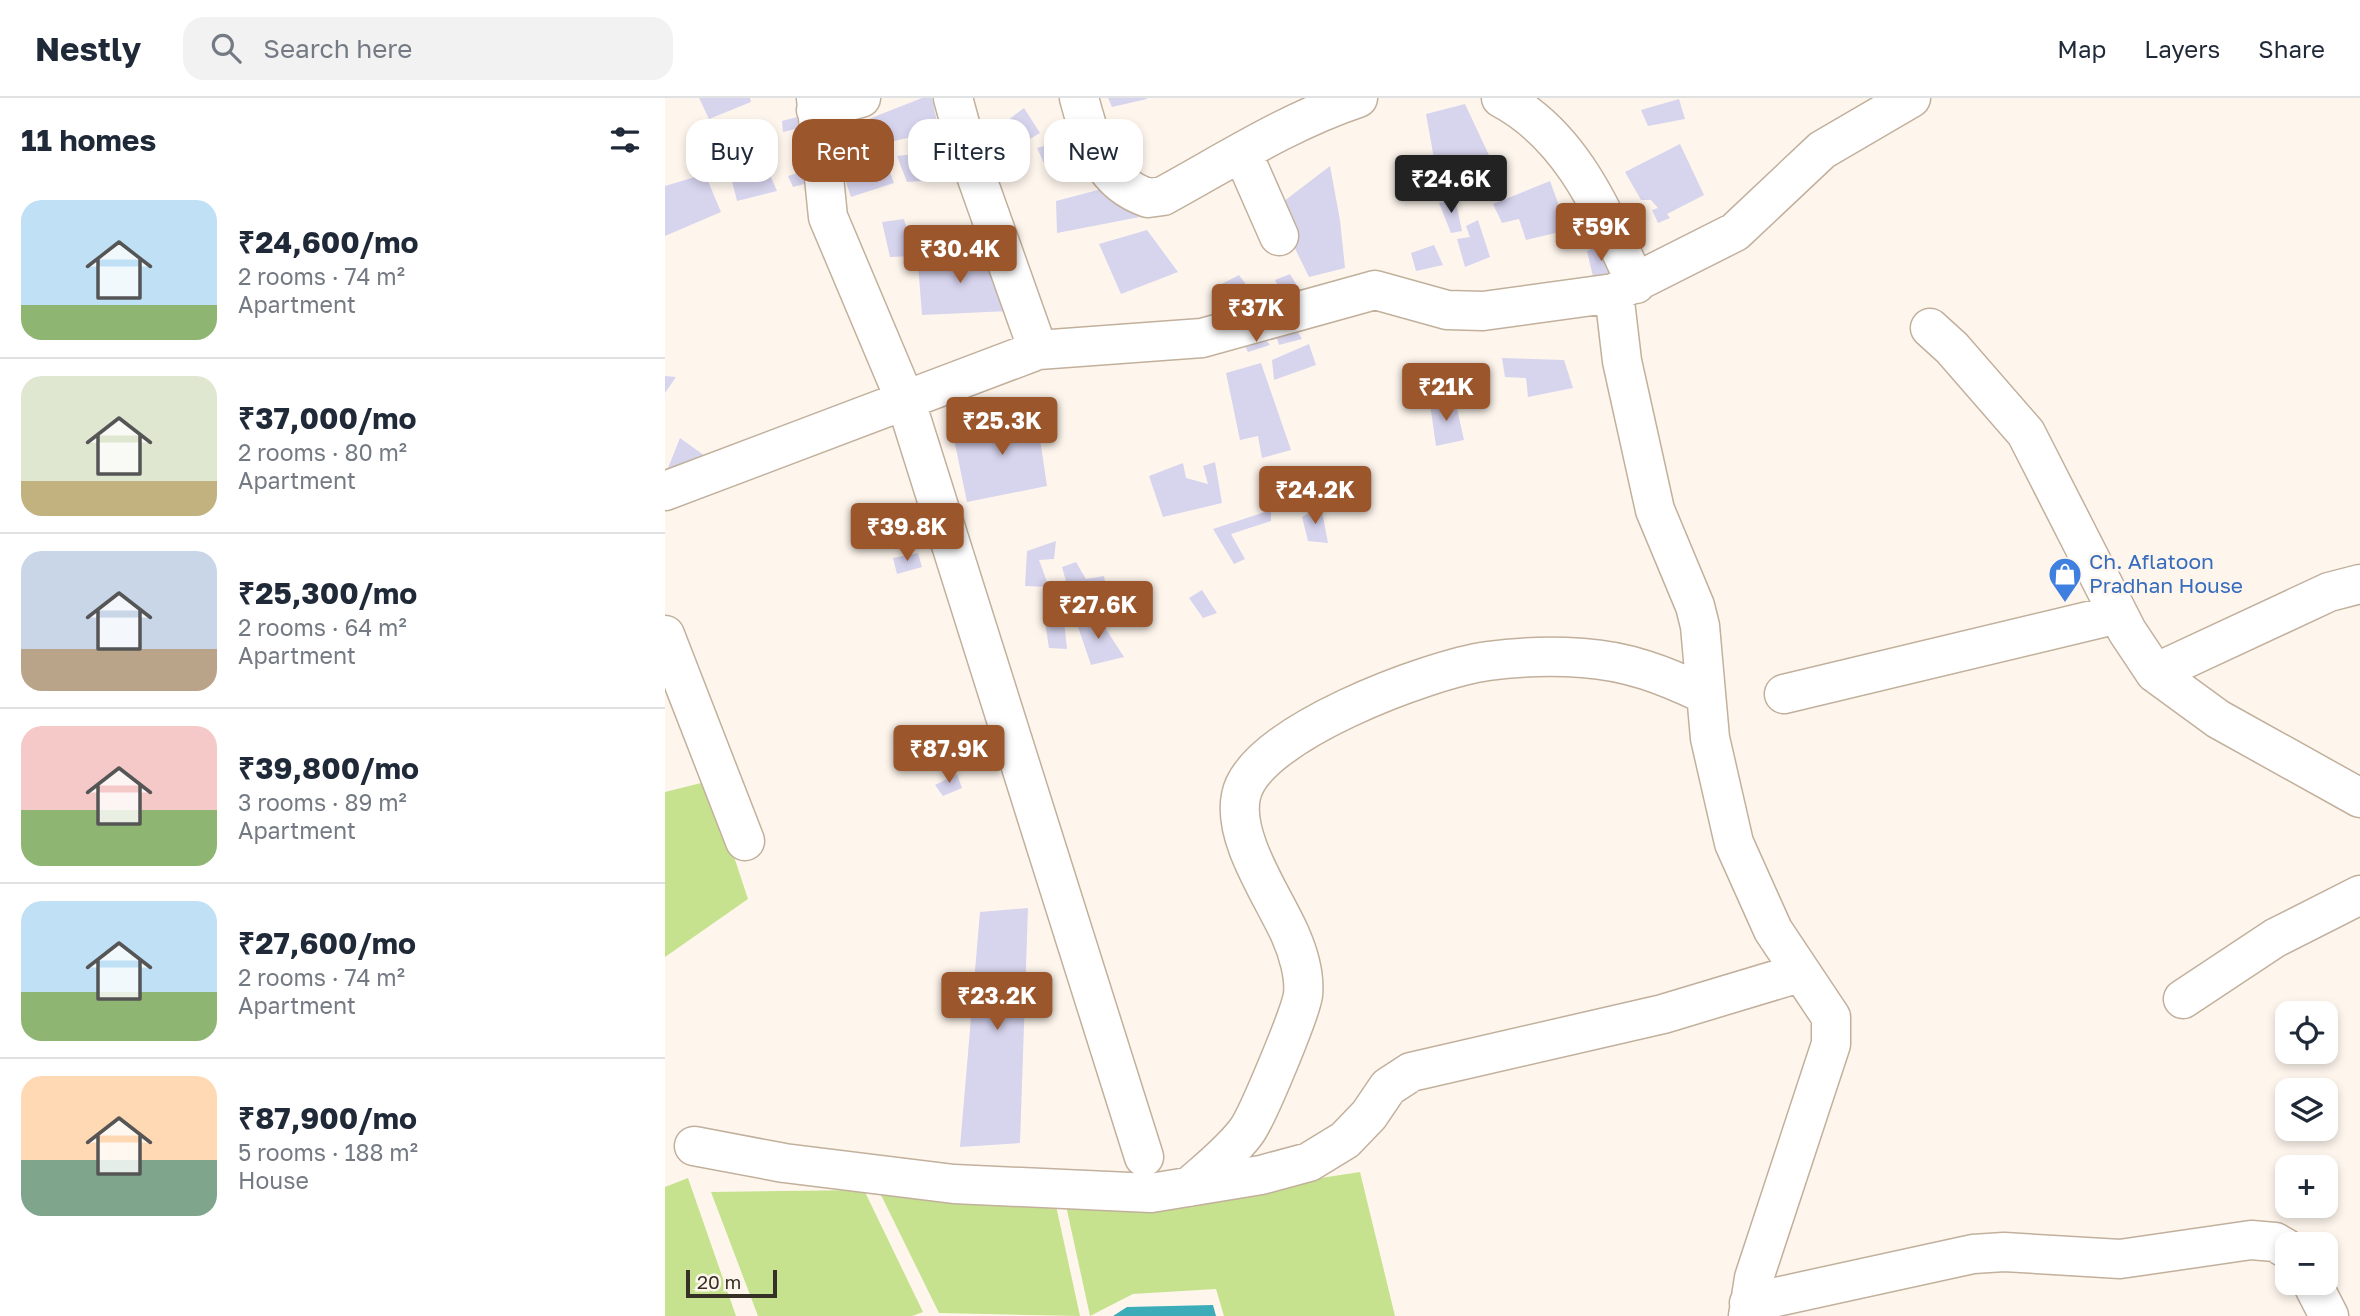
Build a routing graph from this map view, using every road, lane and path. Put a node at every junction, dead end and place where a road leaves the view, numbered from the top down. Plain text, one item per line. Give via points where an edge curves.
1 (861, 98) edge
2 (953, 98) edge
3 (1079, 98) edge
4 (1358, 98) edge
5 (1500, 98) edge
6 (1911, 98) edge
7 (816, 104) edge
8 (1242, 152) junction
9 (1279, 236) dead end
10 (1625, 289) junction
11 (1930, 328) dead end
12 (1038, 350) junction
13 (906, 402) junction
14 (665, 491) edge
15 (2360, 584) edge
16 (2118, 614) junction
17 (665, 635) edge
18 (2155, 673) junction
19 (1704, 694) junction
20 (1784, 694) dead end
21 (2360, 798) edge
22 (745, 841) dead end
23 (2360, 895) edge
24 (1799, 972) junction
25 (2183, 999) dead end
26 (694, 1146) dead end
27 (1144, 1157) dead end
28 (1189, 1187) junction
29 (2275, 1242) edge
30 (2318, 1295) edge
31 (1749, 1310) edge
32 (2329, 1316) edge

1 - 7 street
2 - 12 street
3 - 8 street via 1099,160 1148,198 1163,196
4 - 8 street
5 - 10 street via 1538,123 1580,170
6 - 10 street via 1822,150 1735,232
7 - 13 street via 824,206
8 - 9 street
10 - 12 street via 1483,311 1447,310 1375,290 1202,338
10 - 19 street via 1622,361 1654,510 1695,606
11 - 16 street via 2026,433
12 - 13 street
13 - 14 street
13 - 27 street
15 - 18 street via 2329,592
16 - 18 street
16 - 20 street
17 - 22 street
18 - 21 street via 2218,719
19 - 24 street via 1734,843 1773,930
19 - 28 street via 1656,671 1584,658 1488,661 1355,704 1310,727 1259,765 1247,779 1240,799 1242,827 1300,961 1303,996 1248,1130
23 - 25 street via 2275,938
24 - 28 street via 1663,1014 1411,1072 1388,1087 1359,1126 1309,1162
24 - 31 street via 1831,1017 1831,1044 1754,1278
26 - 28 street via 783,1163 954,1184 1151,1193
29 - 31 street via 2251,1240 2120,1259 1973,1254
30 - 32 street

